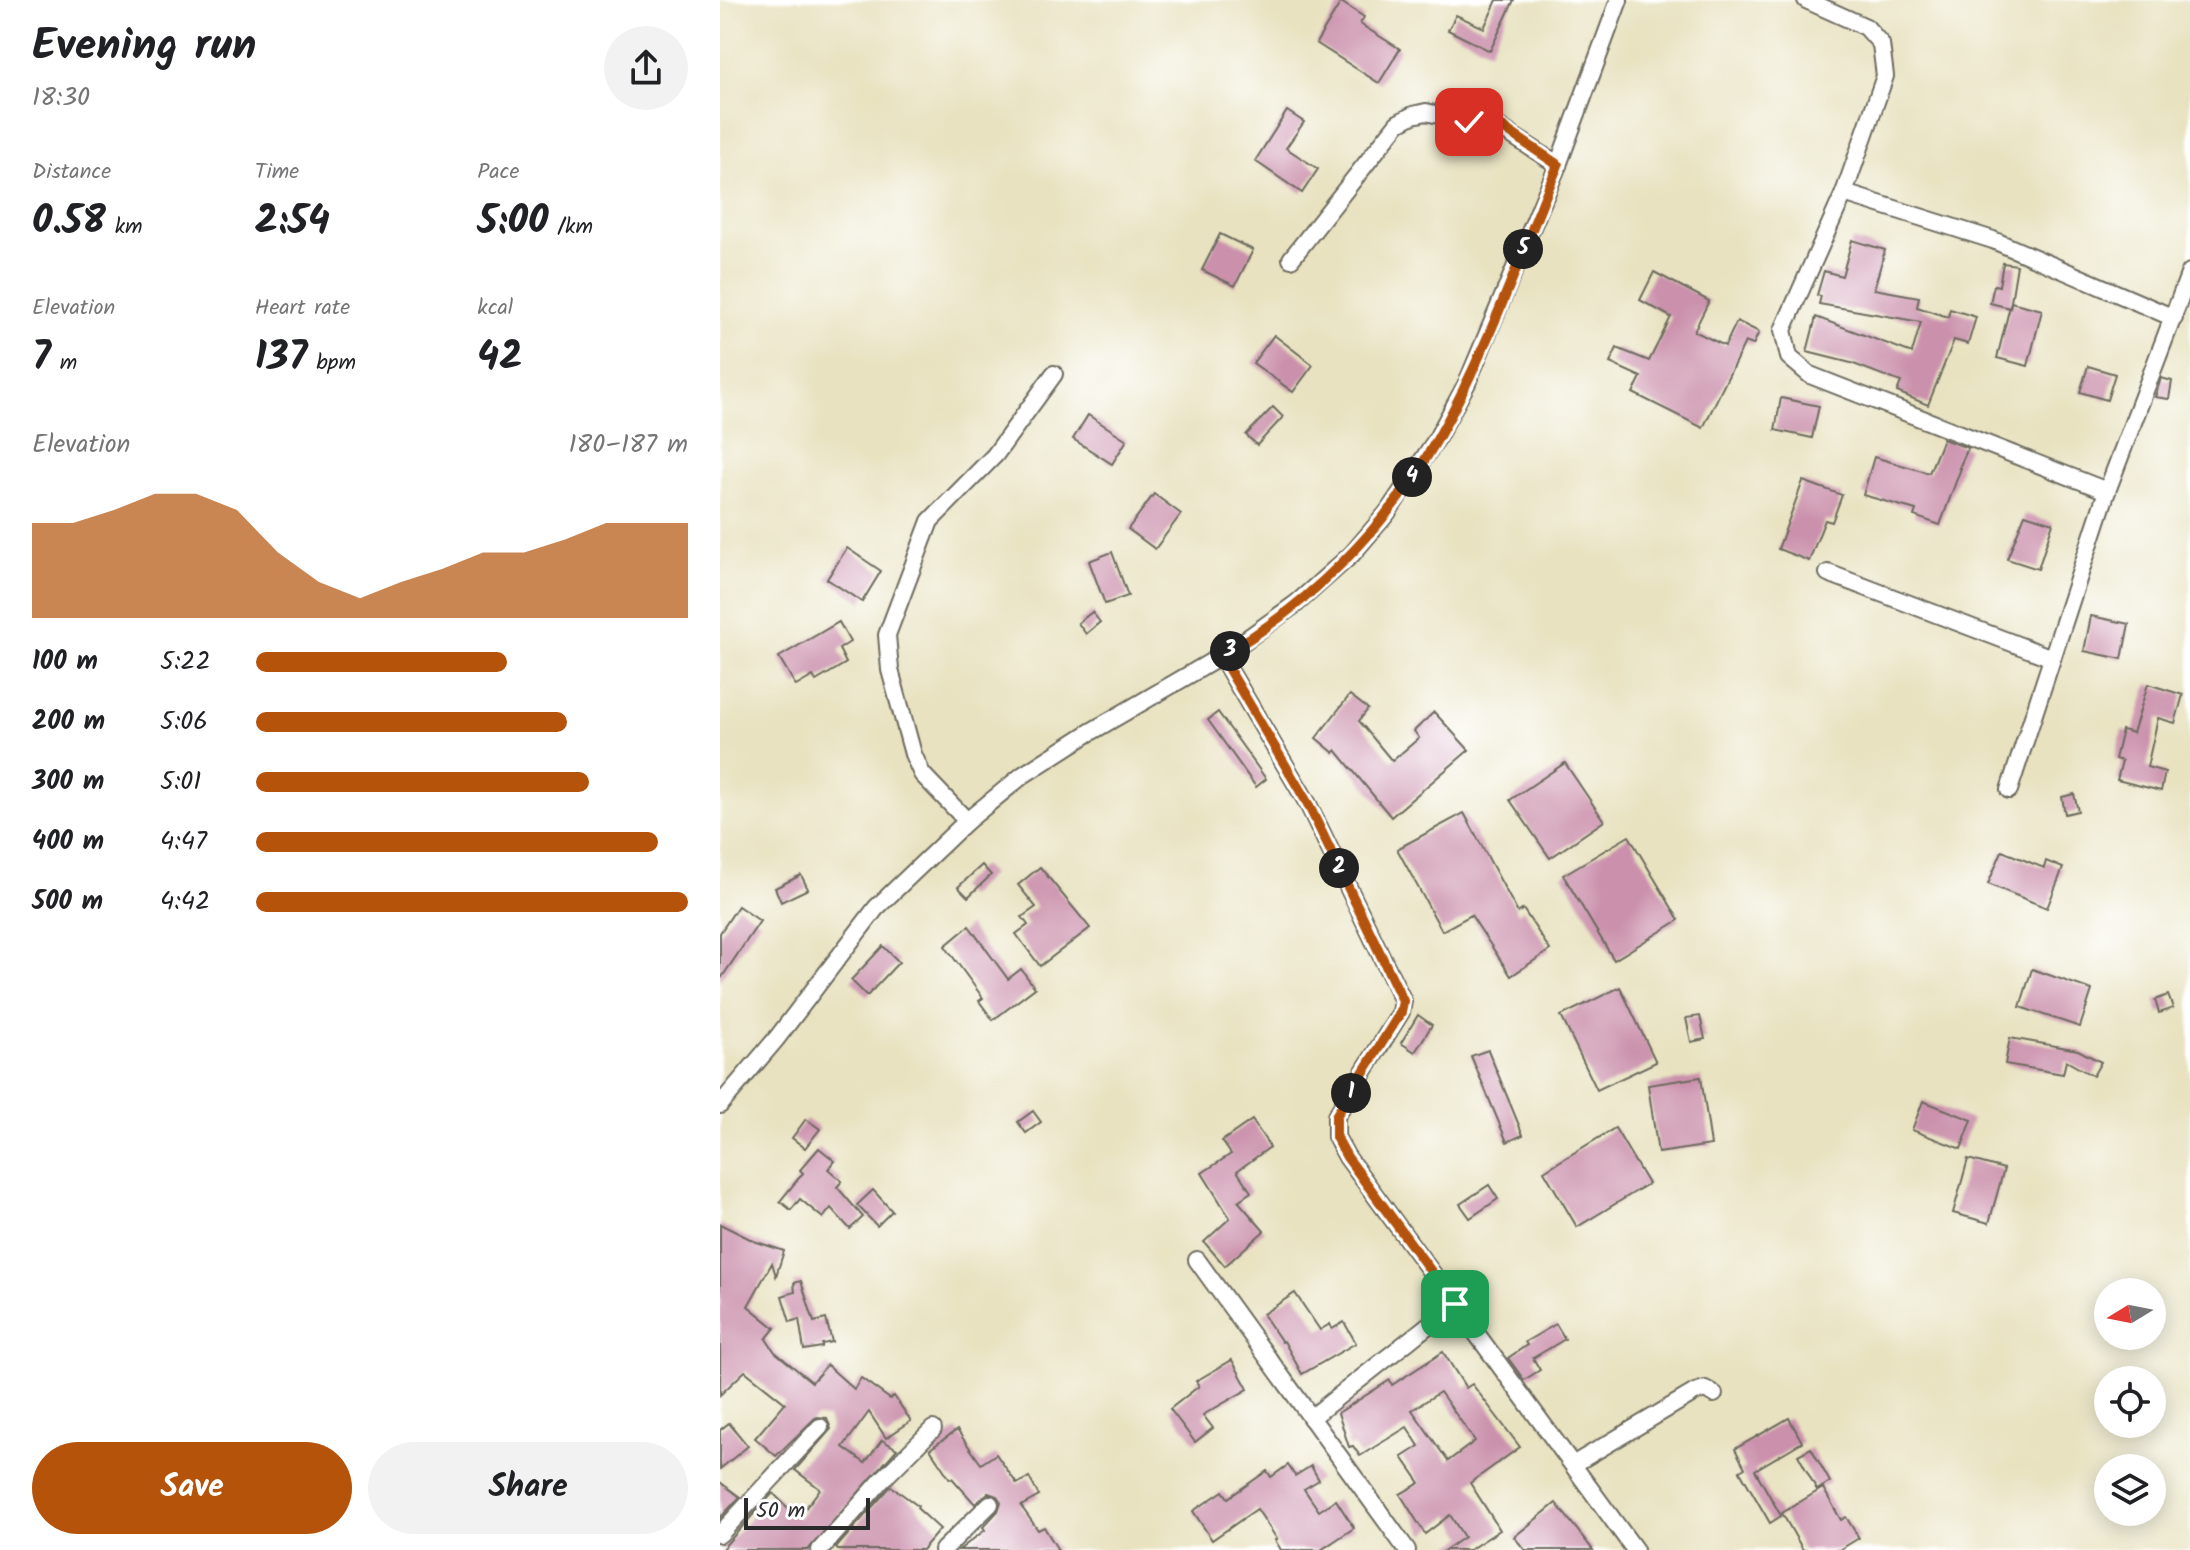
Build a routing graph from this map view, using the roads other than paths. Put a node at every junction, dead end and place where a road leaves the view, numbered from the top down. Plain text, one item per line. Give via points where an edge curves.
1 (1619, 0) edge
2 (1806, 0) edge
3 (1558, 165) junction
4 (1844, 193) junction
5 (1291, 259) dead end
6 (2190, 272) edge
7 (2174, 318) junction
8 (1054, 374) dead end
9 (2107, 491) junction
10 (1828, 573) dead end
11 (1221, 656) junction
12 (2052, 658) junction
13 (2009, 790) dead end
14 (967, 821) junction
15 (720, 1105) edge
16 (1197, 1260) dead end
17 (1455, 1304) junction
18 (1714, 1394) dead end
19 (1311, 1418) junction
20 (820, 1427) dead end
21 (933, 1429) dead end
22 (1574, 1464) junction
23 (990, 1504) dead end
24 (720, 1534) edge
25 (820, 1550) edge
26 (943, 1550) edge
27 (1407, 1550) edge
28 (1635, 1550) edge

1 - 3 street
2 - 4 street via 1866,27 1881,44 1885,76
3 - 5 street via 1493,123 1426,112 1413,115 1398,123
3 - 11 street via 1467,383 1387,513 1352,554 1297,603
4 - 7 street via 1993,240
4 - 9 street via 1783,330 1789,357 1810,375
6 - 7 street
7 - 9 street
8 - 14 street via 987,464 930,521 887,635 890,670 913,754 922,774
9 - 12 street
10 - 12 street
11 - 14 street via 1023,775
11 - 17 street via 1308,804 1403,1001 1336,1116 1336,1137
12 - 13 street
14 - 15 street via 876,908
16 - 19 street
17 - 19 street
17 - 22 street
18 - 22 street via 1705,1389 1695,1392
19 - 27 street
20 - 24 street
21 - 25 street
22 - 28 street
23 - 26 street

